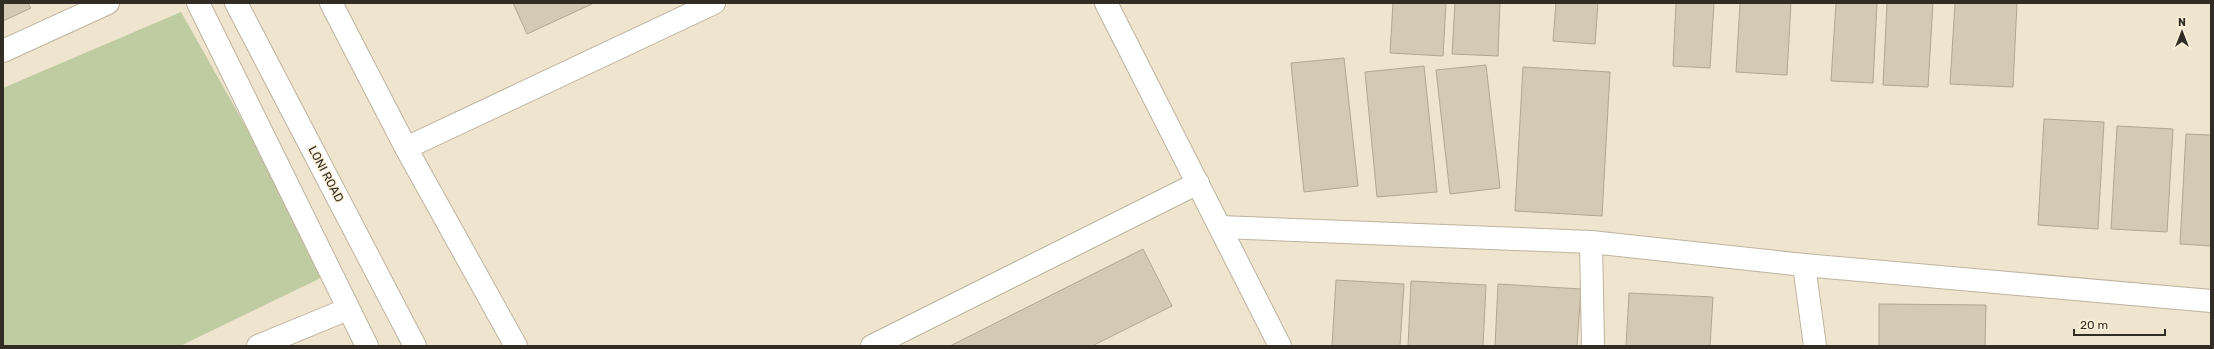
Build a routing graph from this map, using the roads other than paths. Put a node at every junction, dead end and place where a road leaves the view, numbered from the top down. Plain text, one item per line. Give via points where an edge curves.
1 (106, 3) edge
2 (198, 3) edge
3 (236, 3) edge
4 (331, 3) edge
5 (1106, 3) edge
6 (703, 5) edge
7 (3, 51) edge
8 (406, 148) junction
9 (1198, 183) junction
10 (1220, 227) junction
11 (1591, 242) junction
12 (1804, 264) junction
13 (2211, 301) edge
14 (348, 309) junction
15 (903, 339) edge
16 (258, 346) edge
17 (367, 346) edge
18 (415, 346) edge
19 (516, 346) edge
20 (872, 346) edge
21 (1280, 346) edge
22 (1593, 346) edge
23 (1815, 346) edge

1 - 7 street
2 - 14 street
3 - 18 street, LONI ROAD
4 - 8 street
5 - 9 street
6 - 8 street
8 - 19 street
9 - 10 street
9 - 15 street
10 - 11 street
10 - 21 street
11 - 12 street
11 - 22 street
12 - 13 street
12 - 23 street
14 - 16 street
14 - 17 street
15 - 20 street

